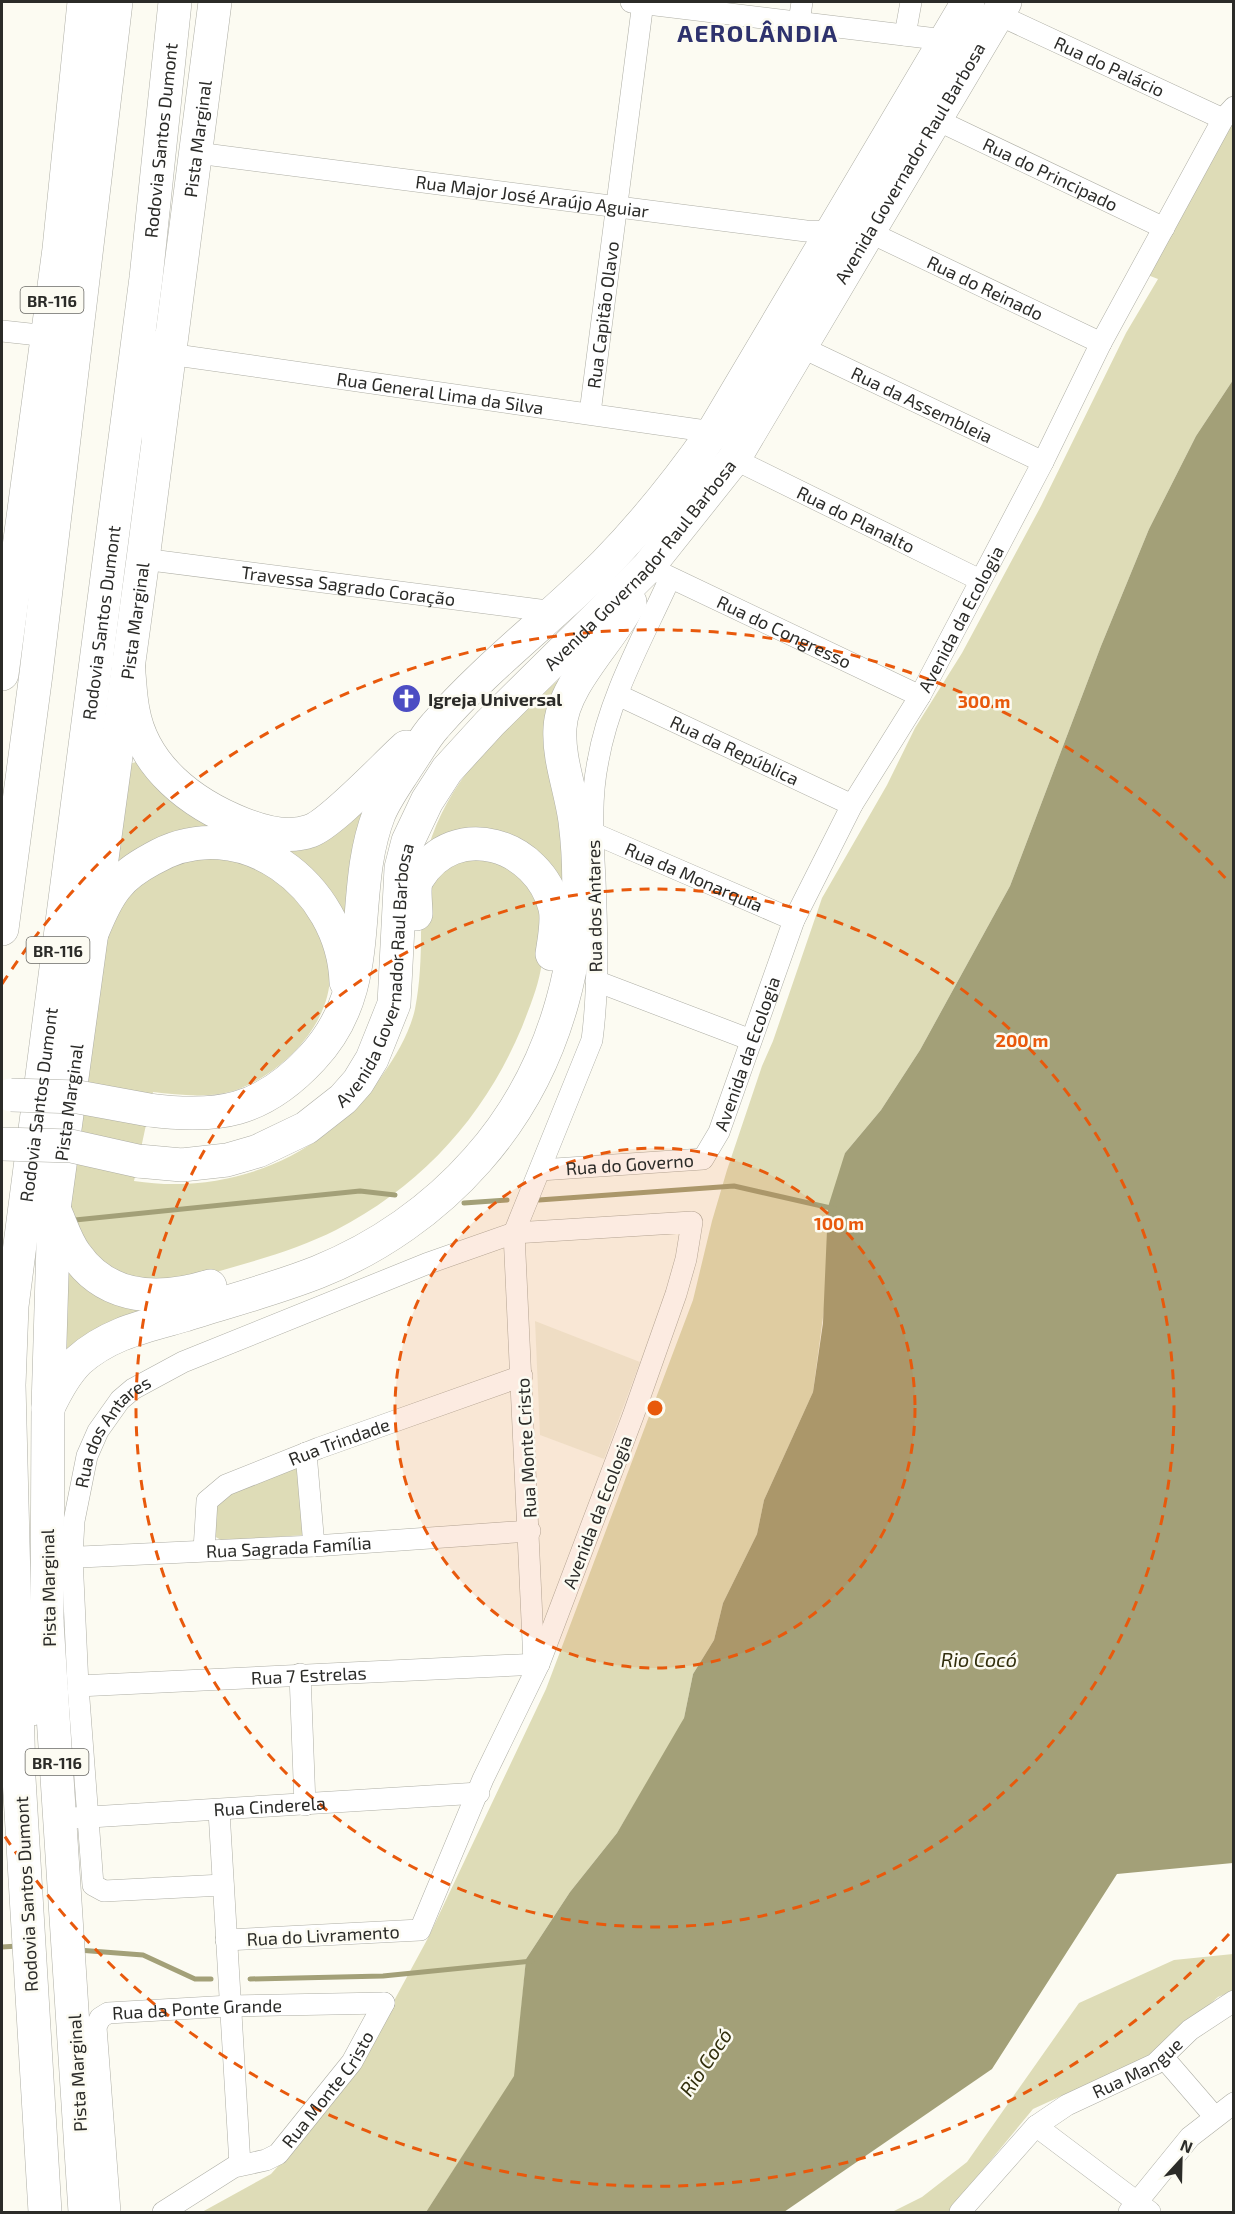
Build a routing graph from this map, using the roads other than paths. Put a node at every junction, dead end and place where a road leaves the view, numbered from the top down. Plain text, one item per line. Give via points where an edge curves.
1 (84, 2) edge
2 (116, 2) edge
3 (175, 2) edge
4 (215, 2) edge
5 (639, 2) edge
6 (911, 2) edge
7 (990, 6) edge
8 (800, 12) edge
9 (905, 35) junction
10 (945, 40) junction
11 (1228, 113) edge
12 (935, 119) junction
13 (197, 153) junction
14 (617, 208) junction
15 (1164, 228) junction
16 (831, 231) junction
17 (869, 231) junction
18 (146, 278) junction
19 (2, 331) edge
20 (48, 336) junction
21 (1101, 343) junction
22 (801, 347) junction
23 (169, 354) junction
24 (71, 382) junction
25 (590, 412) junction
26 (713, 432) junction
27 (158, 438) junction
28 (734, 459) junction
29 (1042, 462) junction
30 (9, 542) edge
31 (143, 559) junction
32 (659, 572) junction
33 (980, 580) junction
34 (12, 597) junction
35 (555, 612) junction
36 (128, 664) junction
37 (2, 674) edge
38 (618, 695) junction
39 (920, 696) junction
40 (434, 727) junction
41 (852, 805) junction
42 (593, 833) junction
43 (794, 921) junction
44 (2, 929) edge
45 (89, 940) junction
46 (596, 981) junction
47 (346, 1003) junction
48 (394, 1004) junction
49 (751, 1040) junction
50 (7, 1095) edge
51 (2, 1144) edge
52 (713, 1144) joint
53 (540, 1170) junction
54 (54, 1209) junction
55 (692, 1222) joint
56 (514, 1233) junction
57 (522, 1376) junction
58 (48, 1408) junction
59 (306, 1453) junction
60 (530, 1531) junction
61 (314, 1546) junction
62 (204, 1551) junction
63 (59, 1558) junction
64 (47, 1622) junction
65 (536, 1663) junction
66 (300, 1674) junction
67 (78, 1686) junction
68 (20, 1778) junction
69 (478, 1793) junction
70 (305, 1805) junction
71 (219, 1811) junction
72 (74, 1818) junction
73 (223, 1885) junction
74 (420, 1930) joint
75 (226, 1940) junction
76 (1233, 2001) edge
77 (384, 2003) joint
78 (230, 2006) junction
79 (1163, 2057) junction
80 (1233, 2103) edge
81 (1214, 2116) junction
82 (1036, 2126) junction
83 (240, 2165) junction
84 (1139, 2209) edge
85 (45, 2212) edge
86 (85, 2212) edge
87 (110, 2212) edge
88 (163, 2212) edge
89 (960, 2212) edge

1 - 20 main road, BR-116
2 - 24 main road, BR-116
3 - 18 main road, Rodovia Santos Dumont / BR-116
4 - 13 main road, Pista Marginal / BR-116
5 - 8 street
5 - 14 street, Rua Capitão Olavo
6 - 9 street
7 - 10 main road, Avenida Governador Raul Barbosa
7 - 11 street, Rua do Palácio
7 - 12 main road, Avenida Governador Raul Barbosa
8 - 9 street
9 - 10 street
10 - 16 main road, Avenida Governador Raul Barbosa
11 - 15 street, Avenida da Ecologia
12 - 15 street, Rua do Principado
12 - 17 main road, Avenida Governador Raul Barbosa
13 - 14 street, Rua Major José Araújo Aguiar
13 - 23 main road, Pista Marginal / BR-116
14 - 16 street, Rua Major José Araújo Aguiar
14 - 25 street, Rua Capitão Olavo
15 - 21 street, Avenida da Ecologia
16 - 17 street, Rua Major José Araújo Aguiar
16 - 26 main road, Avenida Governador Raul Barbosa
17 - 21 street, Rua do Reinado
17 - 22 main road, Avenida Governador Raul Barbosa
18 - 27 main road
18 - 68 main road, Rodovia Santos Dumont / BR-116 via 12,1306 9,1385
19 - 20 street
20 - 30 main road, BR-116
21 - 29 street, Avenida da Ecologia
22 - 28 main road, Avenida Governador Raul Barbosa
22 - 29 street, Rua da Assembleia
23 - 25 street, Rua General Lima da Silva
23 - 27 main road, Pista Marginal / BR-116
24 - 34 main road
24 - 44 main road, BR-116
25 - 26 street, Rua General Lima da Silva
26 - 35 main road, Avenida Governador Raul Barbosa via 638,529
27 - 31 main road, Pista Marginal / BR-116
28 - 32 main road, Avenida Governador Raul Barbosa
28 - 33 street, Rua do Planalto
29 - 33 street, Avenida da Ecologia
30 - 34 main road, BR-116
31 - 35 street, Travessa Sagrado Coração
31 - 36 main road, Pista Marginal / BR-116
32 - 38 street, Rua dos Antares
32 - 39 street, Rua do Congresso
32 - 48 main road, Avenida Governador Raul Barbosa via 489,723 447,770 427,801 408,841 401,868
32 - 58 main road via 623,617 565,706 560,727 575,820 578,901 570,975 551,1038 502,1129 440,1196 359,1254 315,1274 119,1334 77,1362
33 - 39 street, Avenida da Ecologia
34 - 37 main road, BR-116
35 - 40 main road, Avenida Governador Raul Barbosa
36 - 40 main road via 139,731 163,771 194,800 231,819 272,833 294,834 322,826 413,741
36 - 45 main road, Pista Marginal / BR-116
38 - 41 street, Rua da República
38 - 42 street, Rua dos Antares via 598,761
39 - 41 street, Avenida da Ecologia
40 - 47 main road, Avenida Governador Raul Barbosa via 379,814 367,862 357,968
41 - 43 street, Avenida da Ecologia
42 - 43 street, Rua da Monarquia
42 - 46 street, Rua dos Antares
43 - 49 street, Avenida da Ecologia
45 - 47 main road via 116,886 137,868 163,853 195,842 233,845 271,858 302,880 324,908 340,944
45 - 54 main road, Pista Marginal / BR-116
46 - 49 street
46 - 53 street, Rua dos Antares via 592,1040
47 - 50 main road, Avenida Governador Raul Barbosa, bridge via 315,1056 290,1081 227,1113 190,1116 78,1097
48 - 51 main road, Avenida Governador Raul Barbosa, bridge via 372,1059 358,1082 325,1114 297,1133 258,1151 227,1160 182,1165 138,1161 71,1146
48 - 54 main road via 408,982 415,950 417,879 439,854 461,846 485,844 510,850 531,866 546,885 555,910 554,938 548,979 523,1049 475,1129 427,1181 382,1218 303,1258 172,1295 142,1296 119,1290 94,1276 75,1255
49 - 52 street, Avenida da Ecologia
52 - 53 street, Rua do Governo via 702,1159
53 - 56 street, Rua dos Antares
54 - 58 main road, Pista Marginal / BR-116
55 - 56 street, Rua dos Antares
55 - 65 street, Avenida da Ecologia via 676,1293 633,1416
56 - 57 street, Rua Monte Cristo
56 - 63 street, Rua dos Antares via 426,1264 183,1362 133,1389 107,1416 87,1456 74,1521
57 - 59 street, Rua Trindade
57 - 60 street, Rua Monte Cristo
58 - 63 main road, Pista Marginal / BR-116
59 - 61 street
59 - 62 street, Rua Trindade via 226,1485 212,1495 205,1509
60 - 61 street, Rua Sagrada Família
60 - 65 street, Rua Monte Cristo
61 - 62 street, Rua Sagrada Família
62 - 63 street, Rua Sagrada Família
63 - 64 main road, Pista Marginal / BR-116
63 - 67 street, Rua dos Antares
64 - 68 main road
64 - 72 main road, Pista Marginal / BR-116
65 - 66 street, Rua 7 Estrelas
65 - 69 street, Rua Monte Cristo
66 - 67 street, Rua 7 Estrelas
66 - 70 street
67 - 72 street, Rua dos Antares
68 - 85 main road, Rodovia Santos Dumont / BR-116
69 - 70 street, Rua Cinderela
69 - 74 street, Rua Monte Cristo
70 - 71 street, Rua Cinderela
71 - 72 street, Rua Cinderela
71 - 73 street
72 - 73 street, Rua dos Antares via 95,1887 104,1891
72 - 86 main road, Pista Marginal / BR-116 via 66,1901
73 - 75 street
74 - 75 street, Rua do Livramento
75 - 78 street
76 - 79 street, Rua Mangue via 1190,2030
77 - 78 street, Rua da Ponte Grande
77 - 83 street, Rua Monte Cristo via 340,2078 278,2154
78 - 83 street
78 - 87 street, Rua da Ponte Grande via 108,2013 100,2018 96,2027
79 - 81 street
79 - 82 street, Rua Mangue via 1143,2072 1067,2105
80 - 81 street
81 - 84 street via 1175,2152
82 - 84 street
82 - 89 street, Rua Mangue
83 - 88 street, Rua Monte Cristo

